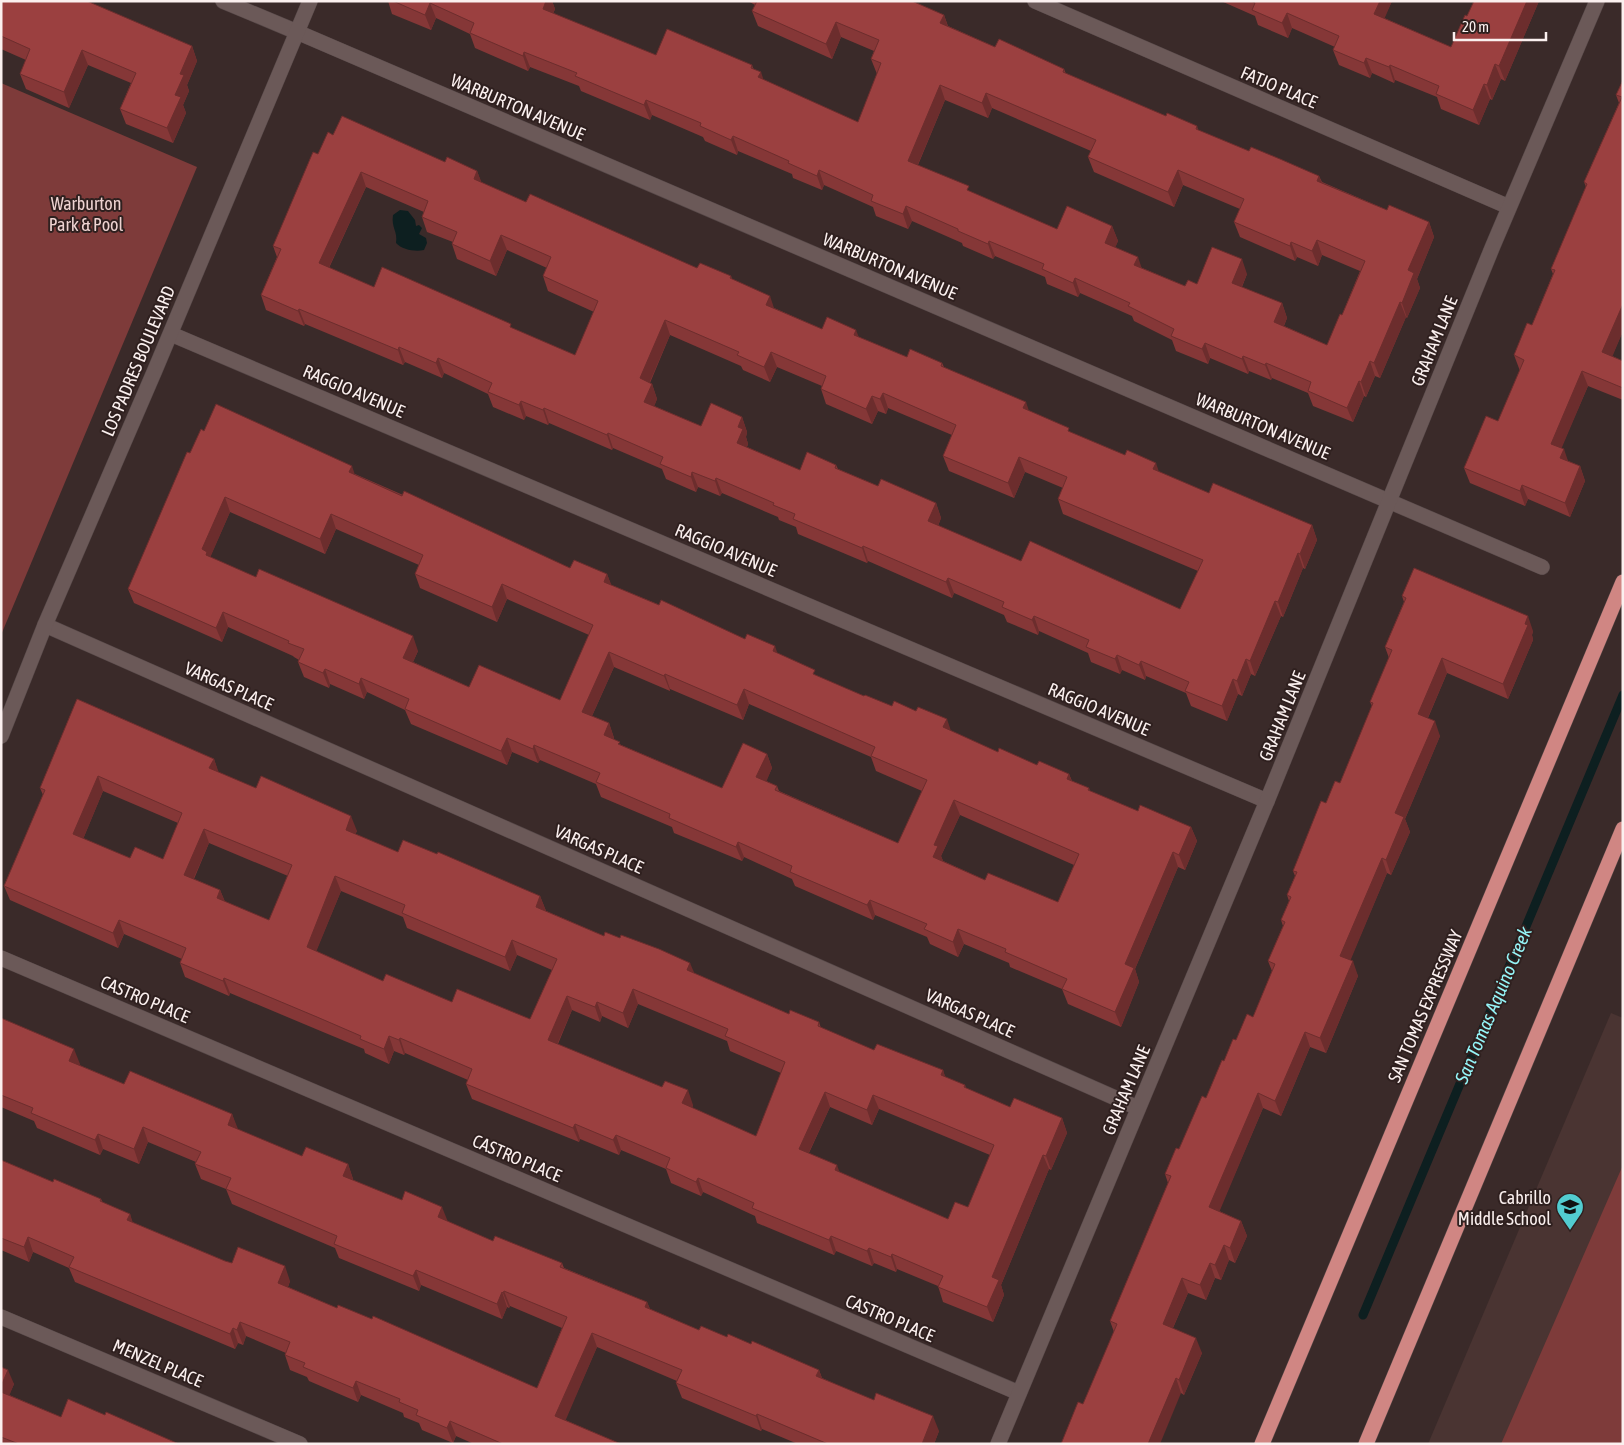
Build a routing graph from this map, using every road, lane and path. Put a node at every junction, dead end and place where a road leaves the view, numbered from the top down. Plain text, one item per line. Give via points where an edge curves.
1 (223, 1) edge
2 (310, 1) edge
3 (1035, 1) edge
4 (1597, 1) edge
5 (297, 32) junction
6 (1509, 207) junction
7 (171, 334) junction
8 (1390, 500) junction
9 (1542, 567) dead end
10 (1623, 582) edge
11 (45, 625) junction
12 (1, 736) edge
13 (1267, 801) junction
14 (1623, 829) edge
15 (1, 958) edge
16 (1138, 1108) junction
17 (1, 1317) edge
18 (1019, 1393) junction
19 (300, 1444) edge
20 (998, 1444) edge
21 (1262, 1444) edge
22 (1366, 1444) edge

1 - 5 street, WARBURTON AVENUE
2 - 5 street, LOS PADRES BOULEVARD
3 - 6 street, FATJO PLACE
4 - 6 street, GRAHAM LANE
5 - 7 street, LOS PADRES BOULEVARD
5 - 8 street, WARBURTON AVENUE
6 - 8 street, GRAHAM LANE
7 - 11 street, LOS PADRES BOULEVARD
7 - 13 street, RAGGIO AVENUE
8 - 9 street, WARBURTON AVENUE
8 - 13 street, GRAHAM LANE
10 - 21 highway, SAN TOMAS EXPRESSWAY
11 - 12 street, LOS PADRES BOULEVARD
11 - 16 street, VARGAS PLACE
13 - 16 street, GRAHAM LANE
14 - 22 highway
15 - 18 street, CASTRO PLACE
16 - 18 street, GRAHAM LANE
17 - 19 street, MENZEL PLACE
18 - 20 street, GRAHAM LANE

